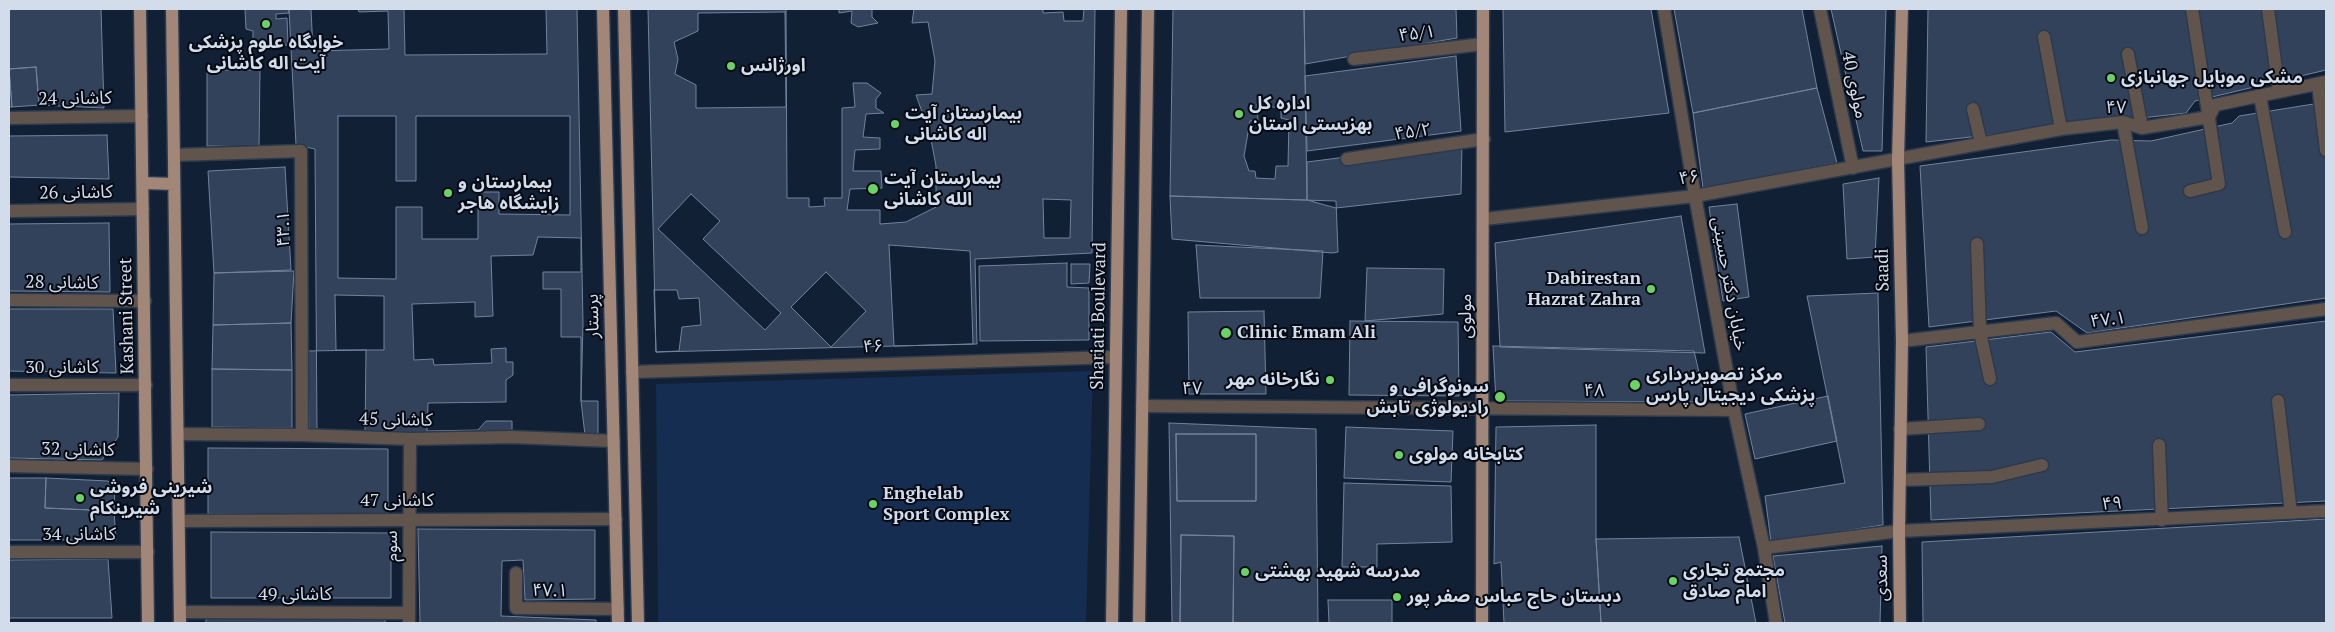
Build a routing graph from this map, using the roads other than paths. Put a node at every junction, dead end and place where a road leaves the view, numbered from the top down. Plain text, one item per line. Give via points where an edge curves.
1 (140, 9) edge
2 (172, 9) edge
3 (603, 9) edge
4 (624, 9) edge
5 (1121, 9) edge
6 (1148, 9) edge
7 (1483, 9) edge
8 (1664, 9) edge
9 (1820, 9) edge
10 (1902, 9) edge
11 (2192, 9) edge
12 (2268, 9) edge
13 (2044, 37) dead end
14 (1483, 44) junction
15 (2128, 54) dead end
16 (1354, 59) dead end
17 (2322, 83) edge
18 (2279, 92) junction
19 (2260, 96) junction
20 (1974, 109) dead end
21 (142, 116) junction
22 (2209, 117) junction
23 (9, 118) edge
24 (2122, 122) junction
25 (2142, 128) junction
26 (2061, 129) junction
27 (1484, 139) junction
28 (1981, 143) junction
29 (2326, 150) edge
30 (174, 155) junction
31 (1347, 159) dead end
32 (1898, 159) junction
33 (1853, 168) junction
34 (143, 183) junction
35 (174, 184) junction
36 (2190, 191) dead end
37 (1695, 196) junction
38 (143, 209) junction
39 (9, 211) edge
40 (1484, 219) junction
41 (2142, 228) dead end
42 (2285, 232) dead end
43 (1976, 244) dead end
44 (9, 300) edge
45 (145, 301) junction
46 (2326, 310) edge
47 (1980, 332) junction
48 (1902, 341) junction
49 (1116, 357) junction
50 (632, 372) junction
51 (1990, 379) dead end
52 (146, 385) junction
53 (9, 386) edge
54 (2278, 401) dead end
55 (1142, 406) junction
56 (1483, 408) junction
57 (1734, 410) junction
58 (1979, 424) dead end
59 (1900, 429) junction
60 (178, 434) junction
61 (302, 434) junction
62 (410, 439) junction
63 (614, 441) junction
64 (2159, 445) dead end
65 (2042, 464) dead end
66 (9, 466) edge
67 (147, 469) junction
68 (1900, 480) junction
69 (2326, 511) edge
70 (2291, 513) junction
71 (410, 518) junction
72 (616, 519) junction
73 (2162, 520) junction
74 (179, 521) junction
75 (1899, 531) junction
76 (1764, 548) junction
77 (9, 552) edge
78 (148, 552) junction
79 (516, 574) dead end
80 (618, 609) junction
81 (180, 618) edge
82 (409, 618) edge
83 (148, 623) edge
84 (618, 623) edge
85 (638, 623) edge
86 (1112, 623) edge
87 (1138, 623) edge
88 (1482, 623) edge
89 (1776, 623) edge
90 (1900, 623) edge

1 - 21 main road, Kashani Street
2 - 30 main road
3 - 63 main road, پرستار
4 - 50 main road
5 - 49 main road, Shariati Boulevard
6 - 55 main road
7 - 14 main road, مولوی
8 - 37 street, خیابان دکتر حسینی
9 - 33 street, مولوی 40
10 - 32 main road, Saadi
11 - 22 street
12 - 18 street
13 - 26 street
14 - 16 street, ۴۵/۱
14 - 27 main road, مولوی
15 - 25 street
17 - 18 street, ۴۷
17 - 29 street
18 - 19 street, ۴۷
19 - 22 street, ۴۷ via 2215,106
19 - 42 street
20 - 28 street
21 - 23 street, کاشانی 24
21 - 34 main road, Kashani Street
22 - 25 street, ۴۷
22 - 36 street via 2218,184
24 - 25 street, ۴۷
24 - 26 street, ۴۷
24 - 41 street
26 - 28 street, ۴۷
27 - 31 street, ۴۵/۲
27 - 40 main road, مولوی
28 - 32 street, ۴۷
30 - 35 main road
30 - 61 street, ۴۳.۱ via 301,151
32 - 33 street, ۴۶
32 - 48 main road, Saadi
33 - 37 street, ۴۶
34 - 35 main road
34 - 38 main road, Kashani Street
35 - 60 main road
37 - 40 street, ۴۶
37 - 57 street, خیابان دکتر حسینی
38 - 39 street, کاشانی 26
38 - 45 main road, Kashani Street
40 - 56 main road, مولوی
43 - 47 street
44 - 45 street, کاشانی 28
45 - 52 main road, Kashani Street
46 - 47 street, ۴۷.۱ via 2077,342 2056,323
47 - 48 street, ۴۷.۱
47 - 51 street
48 - 59 main road, Saadi
49 - 50 street, ۴۶
49 - 86 main road, Shariati Boulevard
50 - 85 main road
52 - 53 street, کاشانی 30
52 - 67 main road, Kashani Street
54 - 70 street
55 - 56 street, ۴۷
55 - 87 main road
56 - 57 street, ۴۸
56 - 88 main road, مولوی
57 - 76 street, خیابان دکتر حسینی
58 - 59 street
59 - 68 main road, Saadi
60 - 61 street, کاشانی 45
60 - 74 main road
61 - 62 street, کاشانی 45
62 - 63 street, کاشانی 45 via 512,437
62 - 71 street, سوم
63 - 72 main road, پرستار
64 - 73 street
65 - 68 street via 1992,477
66 - 67 street, کاشانی 32
67 - 78 main road, Kashani Street
68 - 75 main road, Saadi
69 - 70 street, ۴۹
70 - 73 street, ۴۹
71 - 72 street, کاشانی 47
71 - 74 street, کاشانی 47
71 - 82 street, سوم
72 - 80 main road, پرستار
73 - 75 street, ۴۹
74 - 81 main road
75 - 76 street
75 - 90 main road, سعدی
76 - 89 street, خیابان دکتر حسینی
77 - 78 street, کاشانی 34
78 - 83 main road, Kashani Street
79 - 80 street, ۴۷.۱ via 516,608
80 - 84 main road, پرستار
81 - 82 street, کاشانی 49

